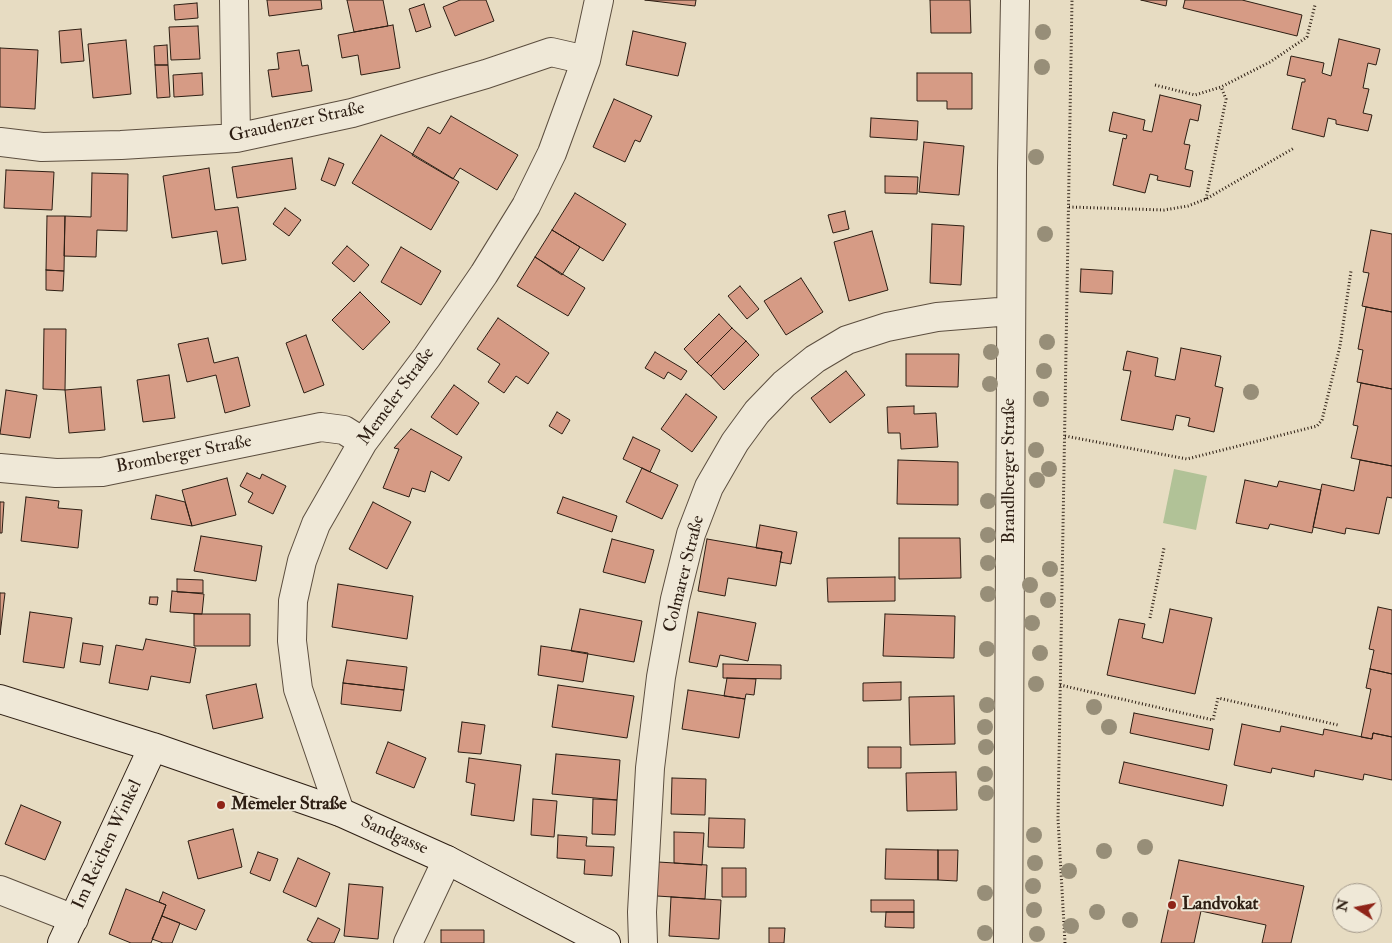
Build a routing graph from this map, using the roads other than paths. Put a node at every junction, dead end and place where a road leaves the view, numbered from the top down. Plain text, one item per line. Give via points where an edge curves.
1 (234, 0) edge
2 (599, 0) edge
3 (1015, 0) edge
4 (586, 60) junction
5 (236, 138) junction
6 (0, 142) edge
7 (1011, 311) junction
8 (363, 442) junction
9 (0, 468) edge
10 (0, 699) edge
11 (154, 747) junction
12 (340, 812) junction
13 (447, 860) junction
14 (0, 890) edge
15 (74, 918) junction
16 (62, 943) edge
17 (408, 943) edge
18 (606, 943) edge
19 (643, 943) edge
20 (1008, 943) edge

1 - 5 street
2 - 4 street, Memeler Straße
3 - 7 street, Brandlberger Straße
4 - 5 street, Graudenzer Straße via 551,52 352,113
4 - 8 street, Memeler Straße via 552,154 526,206 464,304
5 - 6 street, Graudenzer Straße via 42,147
7 - 19 street, Colmarer Straße via 937,317 847,340 815,358 784,384 757,412 735,442 710,487 691,534 675,599 661,676 650,768
7 - 20 street, Brandlberger Straße
8 - 9 street, Bromberger Straße via 344,430 321,427 102,472 56,473
8 - 12 street, Memeler Straße via 316,524 302,561 293,601 292,641 298,689
10 - 11 street, Sandgasse
11 - 12 street, Sandgasse
11 - 15 street, Im Reichen Winkel
12 - 13 street, Sandgasse
13 - 17 street
13 - 18 street, Sandgasse
14 - 15 street
15 - 16 street, Im Reichen Winkel

